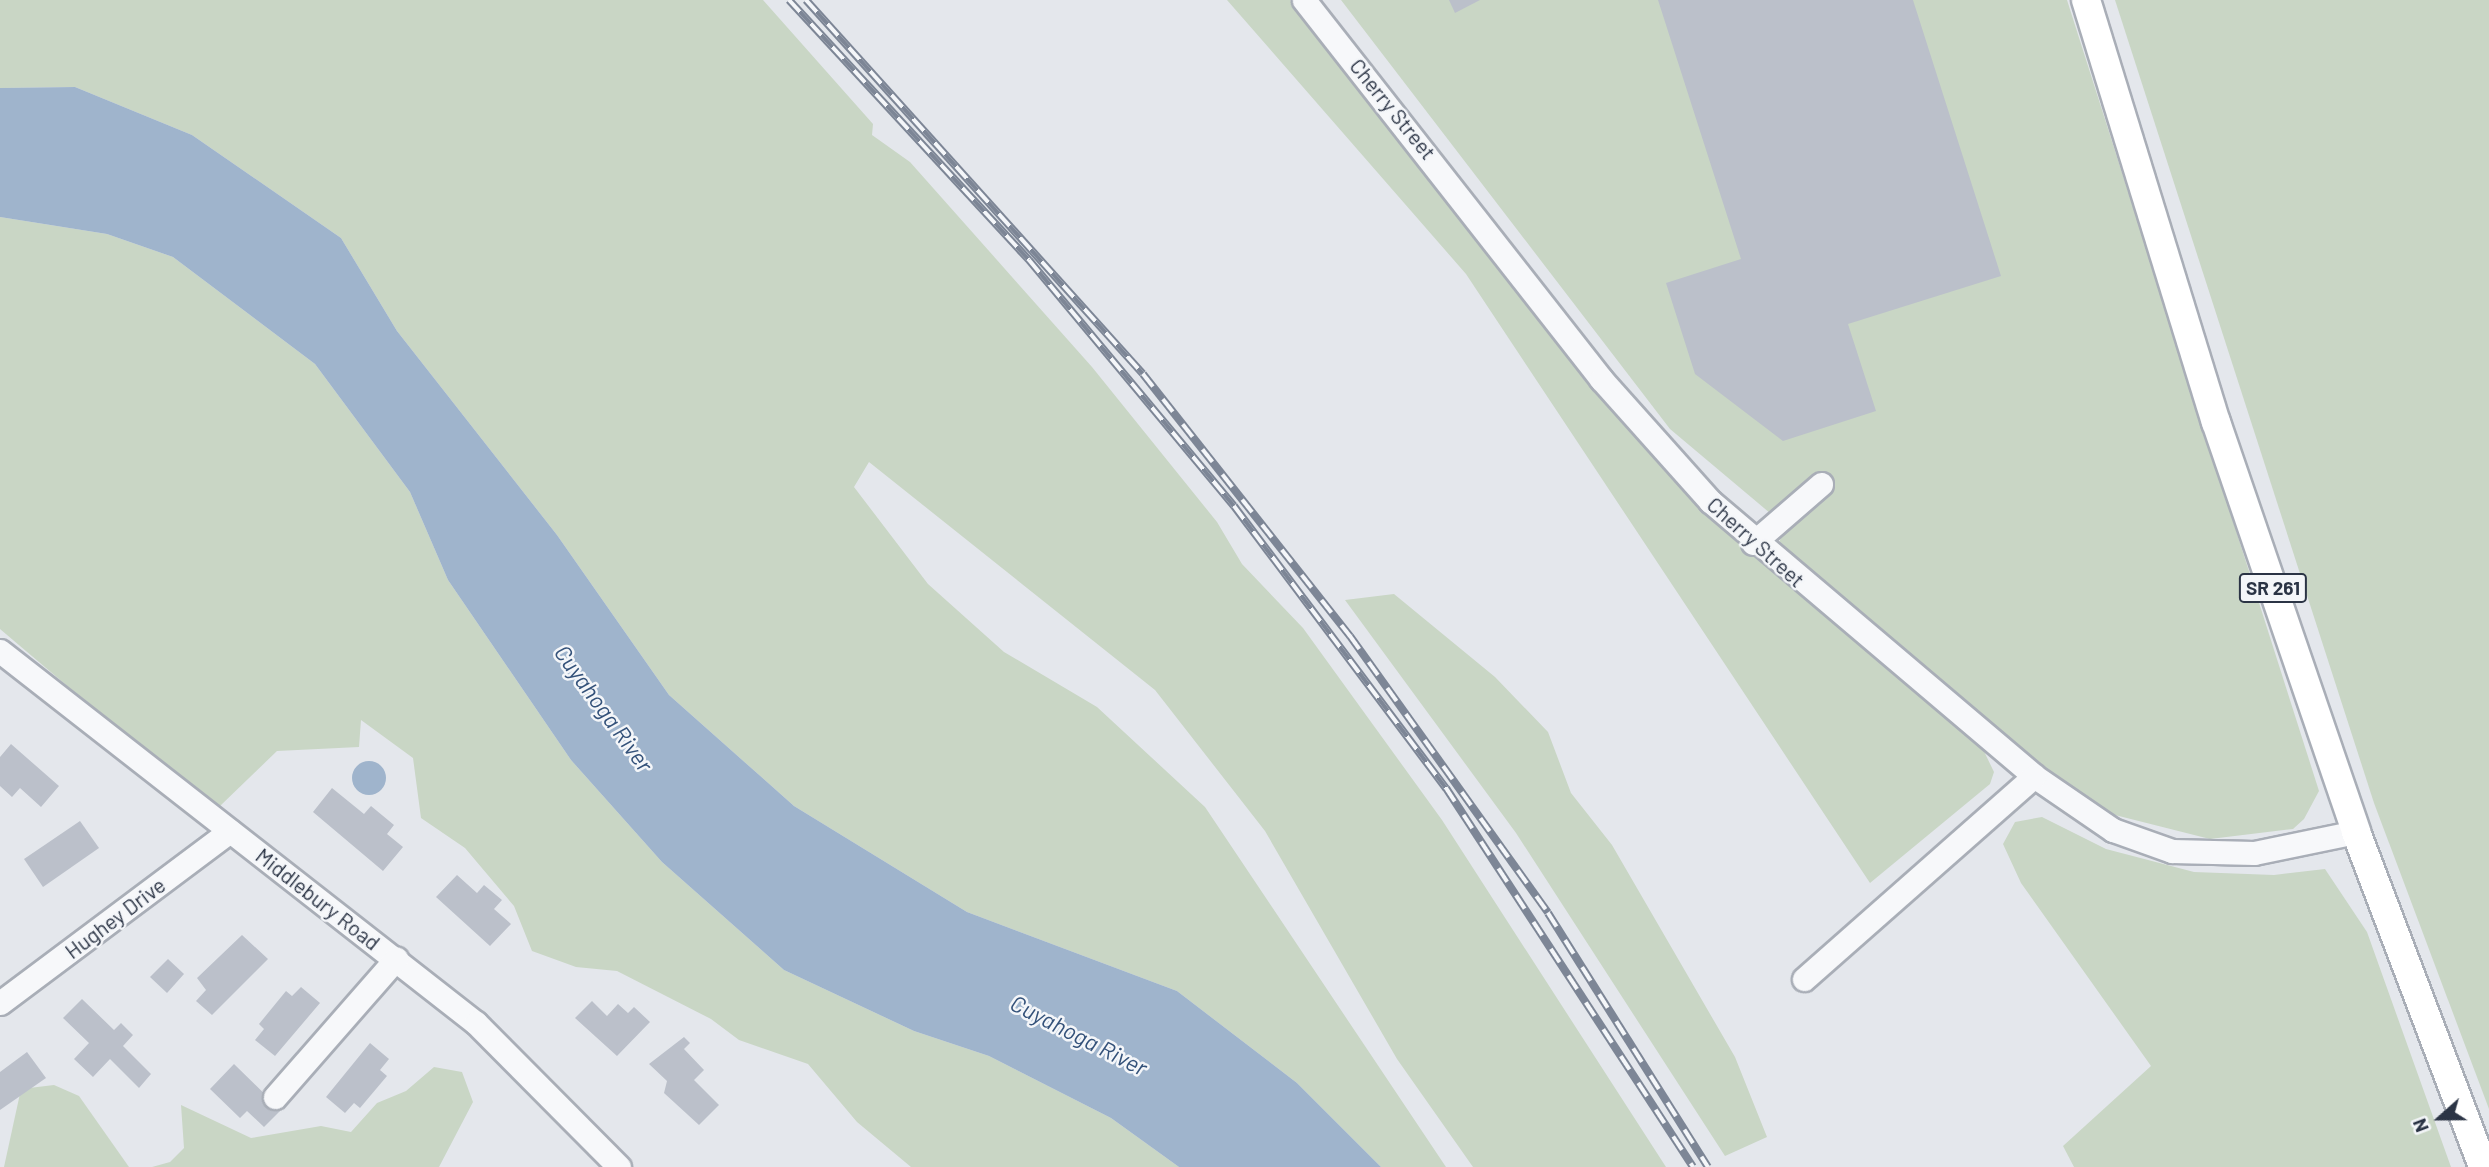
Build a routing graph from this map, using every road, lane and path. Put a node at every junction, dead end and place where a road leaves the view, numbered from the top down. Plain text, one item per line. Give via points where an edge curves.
1 (1304, 0) edge
2 (2086, 0) edge
3 (1821, 484) dead end
4 (1753, 543) junction
5 (0, 651) edge
6 (2034, 776) junction
7 (230, 831) junction
8 (2356, 832) junction
9 (396, 959) junction
10 (1804, 979) dead end
11 (0, 1003) edge
12 (275, 1097) dead end
13 (619, 1167) edge
14 (2483, 1167) edge

1 - 4 street, Cherry Street via 1636,421
2 - 8 main road, SR 261 via 2217,422
3 - 4 street
4 - 6 street, Cherry Street
5 - 7 street, Middlebury Road
6 - 8 street, Cherry Street via 2113,830 2172,851 2254,853
6 - 10 street
7 - 9 street, Middlebury Road
7 - 11 street, Hughey Drive
8 - 14 main road, SR 261
9 - 12 street
9 - 13 street, Middlebury Road via 476,1023

